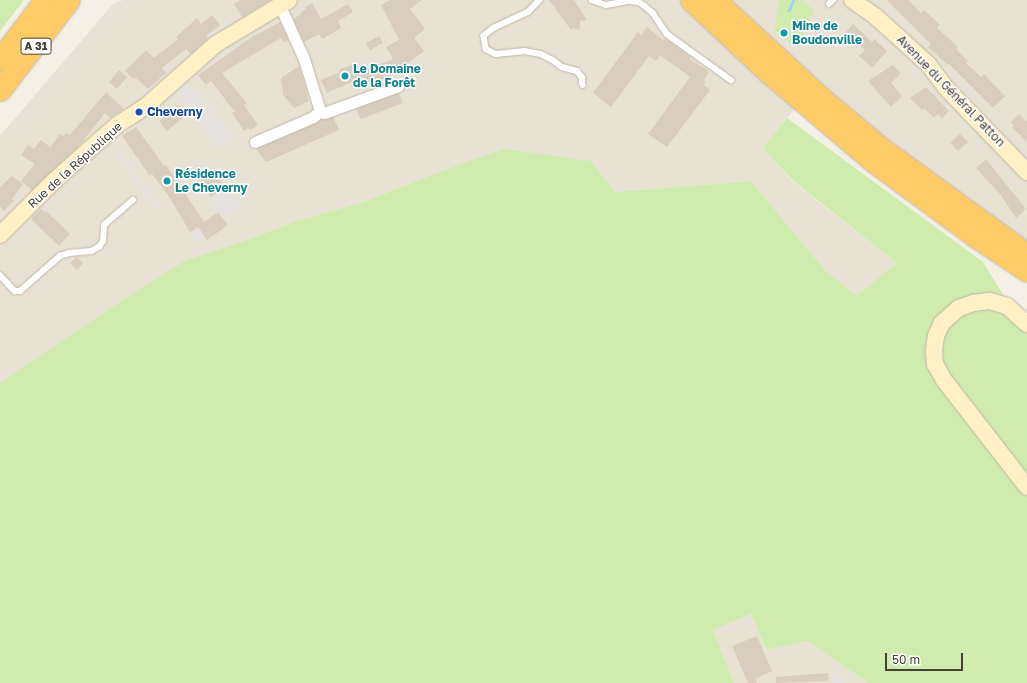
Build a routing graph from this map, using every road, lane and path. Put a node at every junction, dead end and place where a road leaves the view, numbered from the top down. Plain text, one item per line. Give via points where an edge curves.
1 (46, 0) edge
2 (69, 0) edge
3 (540, 0) edge
4 (592, 0) edge
5 (852, 0) edge
6 (285, 3) edge
7 (702, 3) edge
8 (0, 59) edge
9 (731, 80) dead end
10 (583, 85) dead end
11 (398, 86) dead end
12 (0, 90) edge
13 (320, 111) junction
14 (255, 142) dead end
15 (1027, 172) edge
16 (133, 200) dead end
17 (0, 235) edge
18 (1027, 254) edge
19 (1027, 271) edge
20 (0, 275) edge
21 (1027, 324) edge
22 (1027, 487) edge

1 - 8 highway, A 31
2 - 12 highway, A 31
3 - 10 lane via 529,12 494,28 484,36 486,49 496,54 525,51 542,54 562,67 577,71 582,77
4 - 9 lane via 606,5 639,2 653,13 667,34
5 - 15 street, Avenue du Général Patton via 875,16 928,64 946,88
6 - 13 street
6 - 17 street, Rue de la République via 216,44 139,112 117,125 54,181
7 - 18 highway via 881,148
7 - 19 highway via 791,93 874,162
11 - 13 street via 324,113
13 - 14 street via 313,117
16 - 20 lane via 104,225 103,242 91,251 60,256 20,291 15,291
21 - 22 street via 1007,306 989,301 973,303 959,308 942,323 936,336 934,351 935,364 944,380

